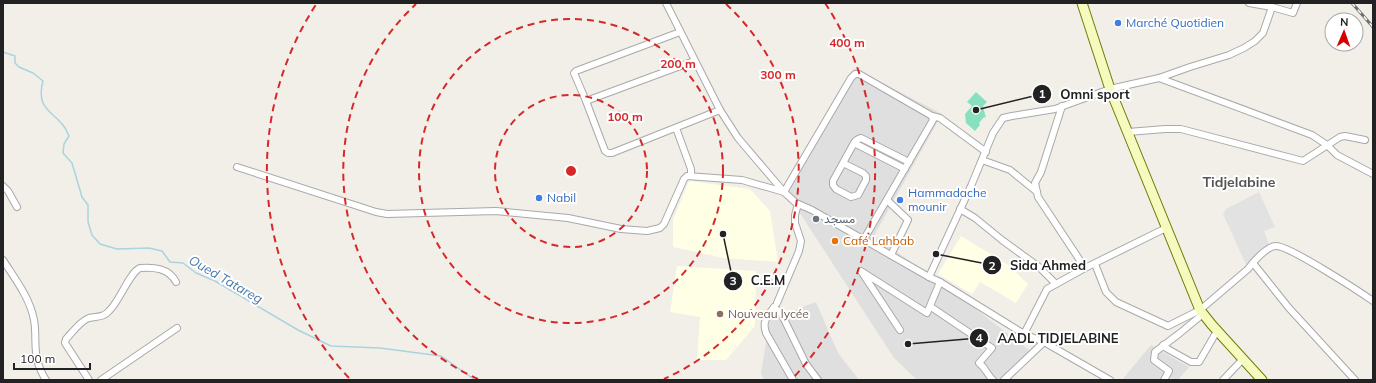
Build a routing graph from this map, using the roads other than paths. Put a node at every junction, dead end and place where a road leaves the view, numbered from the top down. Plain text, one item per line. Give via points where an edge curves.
1 (666, 3) edge
2 (1082, 3) edge
3 (1249, 3) edge
4 (1297, 3) edge
5 (1272, 7) junction
6 (680, 32) junction
7 (694, 61) junction
8 (1159, 78) junction
9 (1110, 89) junction
10 (586, 101) junction
11 (1062, 106) junction
12 (720, 110) junction
13 (932, 116) junction
14 (676, 128) junction
15 (1128, 132) junction
16 (1365, 140) dead end
17 (854, 143) junction
18 (1327, 145) junction
19 (986, 152) junction
20 (982, 160) junction
21 (909, 162) junction
22 (843, 163) junction
23 (237, 167) dead end
24 (905, 169) junction
25 (1373, 174) edge
26 (691, 176) junction
27 (3, 186) edge
28 (784, 192) junction
29 (1037, 192) junction
30 (887, 200) junction
31 (798, 204) junction
32 (17, 207) dead end
33 (960, 209) junction
34 (1166, 228) junction
35 (864, 239) junction
36 (891, 255) junction
37 (3, 260) edge
38 (1252, 262) junction
39 (1095, 264) junction
40 (1085, 268) junction
41 (929, 277) junction
42 (176, 282) dead end
43 (940, 282) junction
44 (1056, 284) junction
45 (1373, 301) edge
46 (777, 303) dead end
47 (931, 307) junction
48 (1202, 312) junction
49 (177, 328) dead end
50 (900, 330) dead end
51 (1217, 331) junction
52 (1024, 334) junction
53 (1044, 342) junction
54 (1164, 345) junction
55 (1243, 359) junction
56 (46, 380) edge
57 (89, 380) edge
58 (101, 380) edge
59 (793, 380) edge
60 (818, 380) edge
61 (993, 380) edge
62 (1004, 380) edge
63 (1110, 380) edge
64 (1164, 380) edge
65 (1224, 380) edge
66 (1262, 380) edge
67 (1355, 380) edge

1 - 6 street
2 - 9 main road
3 - 5 street
4 - 5 street via 1293,13
5 - 8 street via 1263,33 1244,48
6 - 7 street
6 - 10 street via 576,71 574,76
7 - 10 street
7 - 12 street
8 - 9 street
8 - 18 street via 1312,135
9 - 11 street
9 - 15 main road
10 - 14 street via 608,153
11 - 19 street via 1003,118
11 - 29 street via 1041,172 1035,183
12 - 14 street
12 - 28 street via 738,138
13 - 19 street via 940,118
13 - 21 street
13 - 28 street via 855,74
14 - 26 street via 691,169
15 - 18 street via 1181,129 1303,161
15 - 34 main road
16 - 18 street via 1345,136
17 - 21 street via 861,138
17 - 22 street
17 - 24 street
18 - 25 street via 1337,155
19 - 20 street
20 - 29 street via 1010,170
20 - 33 street
21 - 24 street
22 - 22 street via 833,185 851,197 858,195 866,176
23 - 26 street via 387,214 503,212 568,218 621,229 647,231 660,228 664,224 684,179
24 - 30 street
26 - 28 street via 742,180
27 - 32 street
28 - 31 street
29 - 40 street
30 - 35 street
30 - 36 street via 908,220
31 - 35 street
31 - 46 street via 795,223 801,241 799,251
33 - 41 street
33 - 44 street via 1039,267
34 - 39 street
34 - 48 main road
35 - 36 street
36 - 41 street
37 - 56 street via 22,289 31,309 36,357
38 - 45 street via 1270,247 1284,247
38 - 48 street via 1248,269
38 - 67 street via 1289,308
39 - 40 street
39 - 48 street via 1106,292 1116,302 1168,326
40 - 44 street
41 - 43 street
42 - 57 street via 173,276 163,270 140,268 134,273 109,312 87,319 66,339 65,343
43 - 47 street
43 - 52 street
44 - 52 street via 1047,289
47 - 50 street via 927,313 861,271
47 - 61 street via 992,348 979,363
48 - 51 main road
48 - 54 street
49 - 58 street
51 - 54 street via 1199,362 1191,362
51 - 55 main road
52 - 53 street
53 - 62 street
53 - 63 street
54 - 64 street via 1155,352 1154,359 1160,366 1169,370
55 - 65 street
55 - 66 main road
59 - 60 street via 763,326 774,307 781,313 806,364

